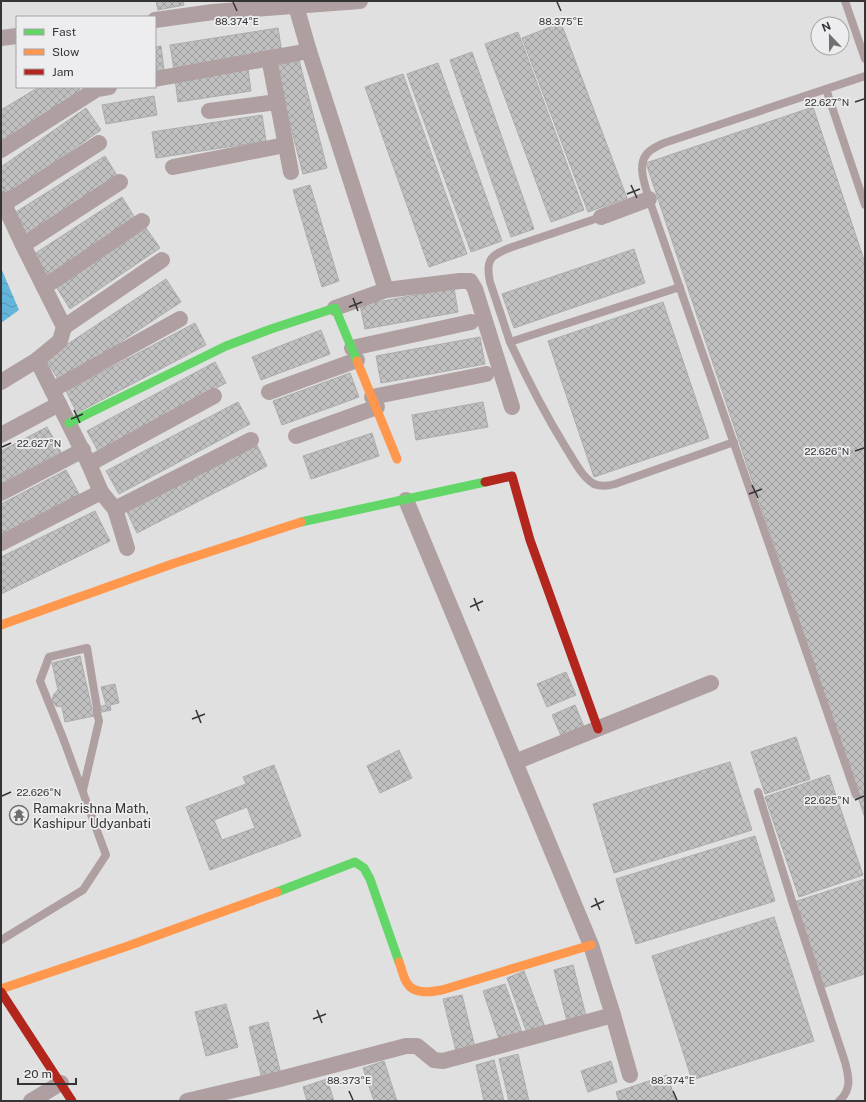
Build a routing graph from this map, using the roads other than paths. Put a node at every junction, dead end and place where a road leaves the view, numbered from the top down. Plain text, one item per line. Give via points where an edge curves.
1 (360, 1) edge
2 (845, 1) edge
3 (326, 2) edge
4 (296, 6) junction
5 (156, 20) edge
6 (16, 36) edge
7 (1, 38) edge
8 (309, 50) junction
9 (269, 58) junction
10 (865, 59) edge
11 (865, 76) edge
12 (156, 79) edge
13 (104, 88) edge
14 (826, 89) junction
15 (276, 102) junction
16 (209, 111) dead end
17 (98, 143) dead end
18 (285, 145) junction
19 (1, 150) edge
20 (173, 167) dead end
21 (291, 172) dead end
22 (120, 182) dead end
23 (649, 199) junction
24 (2, 201) edge
25 (865, 205) edge
26 (601, 217) joint
27 (142, 221) dead end
28 (23, 245) junction
29 (162, 260) dead end
30 (44, 287) junction
31 (680, 287) junction
32 (386, 290) junction
33 (335, 308) junction
34 (180, 319) dead end
35 (471, 322) dead end
36 (64, 327) junction
37 (510, 342) junction
38 (354, 354) junction
39 (37, 360) junction
40 (486, 374) dead end
41 (1, 382) edge
42 (269, 392) dead end
43 (214, 396) dead end
44 (55, 397) junction
45 (375, 402) junction
46 (512, 407) dead end
47 (68, 423) junction
48 (1, 435) edge
49 (296, 436) dead end
50 (250, 440) dead end
51 (734, 442) junction
52 (86, 457) junction
53 (397, 459) dead end
54 (101, 492) junction
55 (1, 493) edge
56 (406, 500) junction
57 (115, 509) junction
58 (1, 543) edge
59 (127, 548) dead end
60 (1, 625) edge
61 (711, 683) dead end
62 (598, 729) junction
63 (515, 762) junction
64 (82, 791) junction
65 (758, 792) dead end
66 (856, 795) dead end
67 (1, 940) edge
68 (591, 945) junction
69 (1, 991) edge
70 (613, 1015) junction
71 (630, 1075) dead end
72 (61, 1083) junction
73 (31, 1101) edge
74 (72, 1101) edge
75 (187, 1101) edge
76 (839, 1101) edge

1 - 3 street
2 - 10 lane
3 - 4 street
4 - 5 street via 213,12
4 - 8 street
6 - 7 street
8 - 9 street
8 - 32 street
9 - 12 street
9 - 15 street
11 - 14 lane
13 - 19 street via 97,89
14 - 23 lane via 664,143 653,149 646,156 642,175
14 - 25 lane
15 - 16 street
15 - 18 street
17 - 24 street
18 - 20 street
18 - 21 street
22 - 28 street
23 - 26 street
23 - 31 lane
24 - 28 street
26 - 37 lane via 500,251 492,257 488,272 490,282
27 - 30 street
28 - 30 street
29 - 36 street
30 - 36 street
31 - 37 lane
31 - 51 lane
32 - 33 street
32 - 46 street via 470,281 475,289
33 - 38 street
33 - 47 street via 226,346
34 - 44 street
35 - 38 street
36 - 39 street via 60,340
37 - 51 lane via 547,418 580,470 596,484 615,484
38 - 42 street
38 - 45 street
39 - 41 street
39 - 44 street
40 - 45 street
43 - 52 street
44 - 47 street
44 - 48 street
45 - 49 street
45 - 53 street
47 - 52 street
50 - 57 street
51 - 66 lane
52 - 54 street
52 - 55 street
54 - 57 street
54 - 58 street
56 - 60 street via 298,523 175,563
56 - 62 street via 512,476 530,540
56 - 63 street
57 - 59 street
61 - 62 street
62 - 63 street
63 - 68 street
64 - 64 lane via 40,681 49,657 87,648 99,721
64 - 67 lane via 106,855 83,890
65 - 76 lane via 845,1062 849,1079 848,1090
68 - 69 street via 442,990 416,992 407,984 370,879 364,868 355,862 125,948
68 - 70 street
69 - 72 street
70 - 71 street
70 - 75 street via 443,1061 434,1060 417,1046 406,1046
72 - 73 street
72 - 74 street

